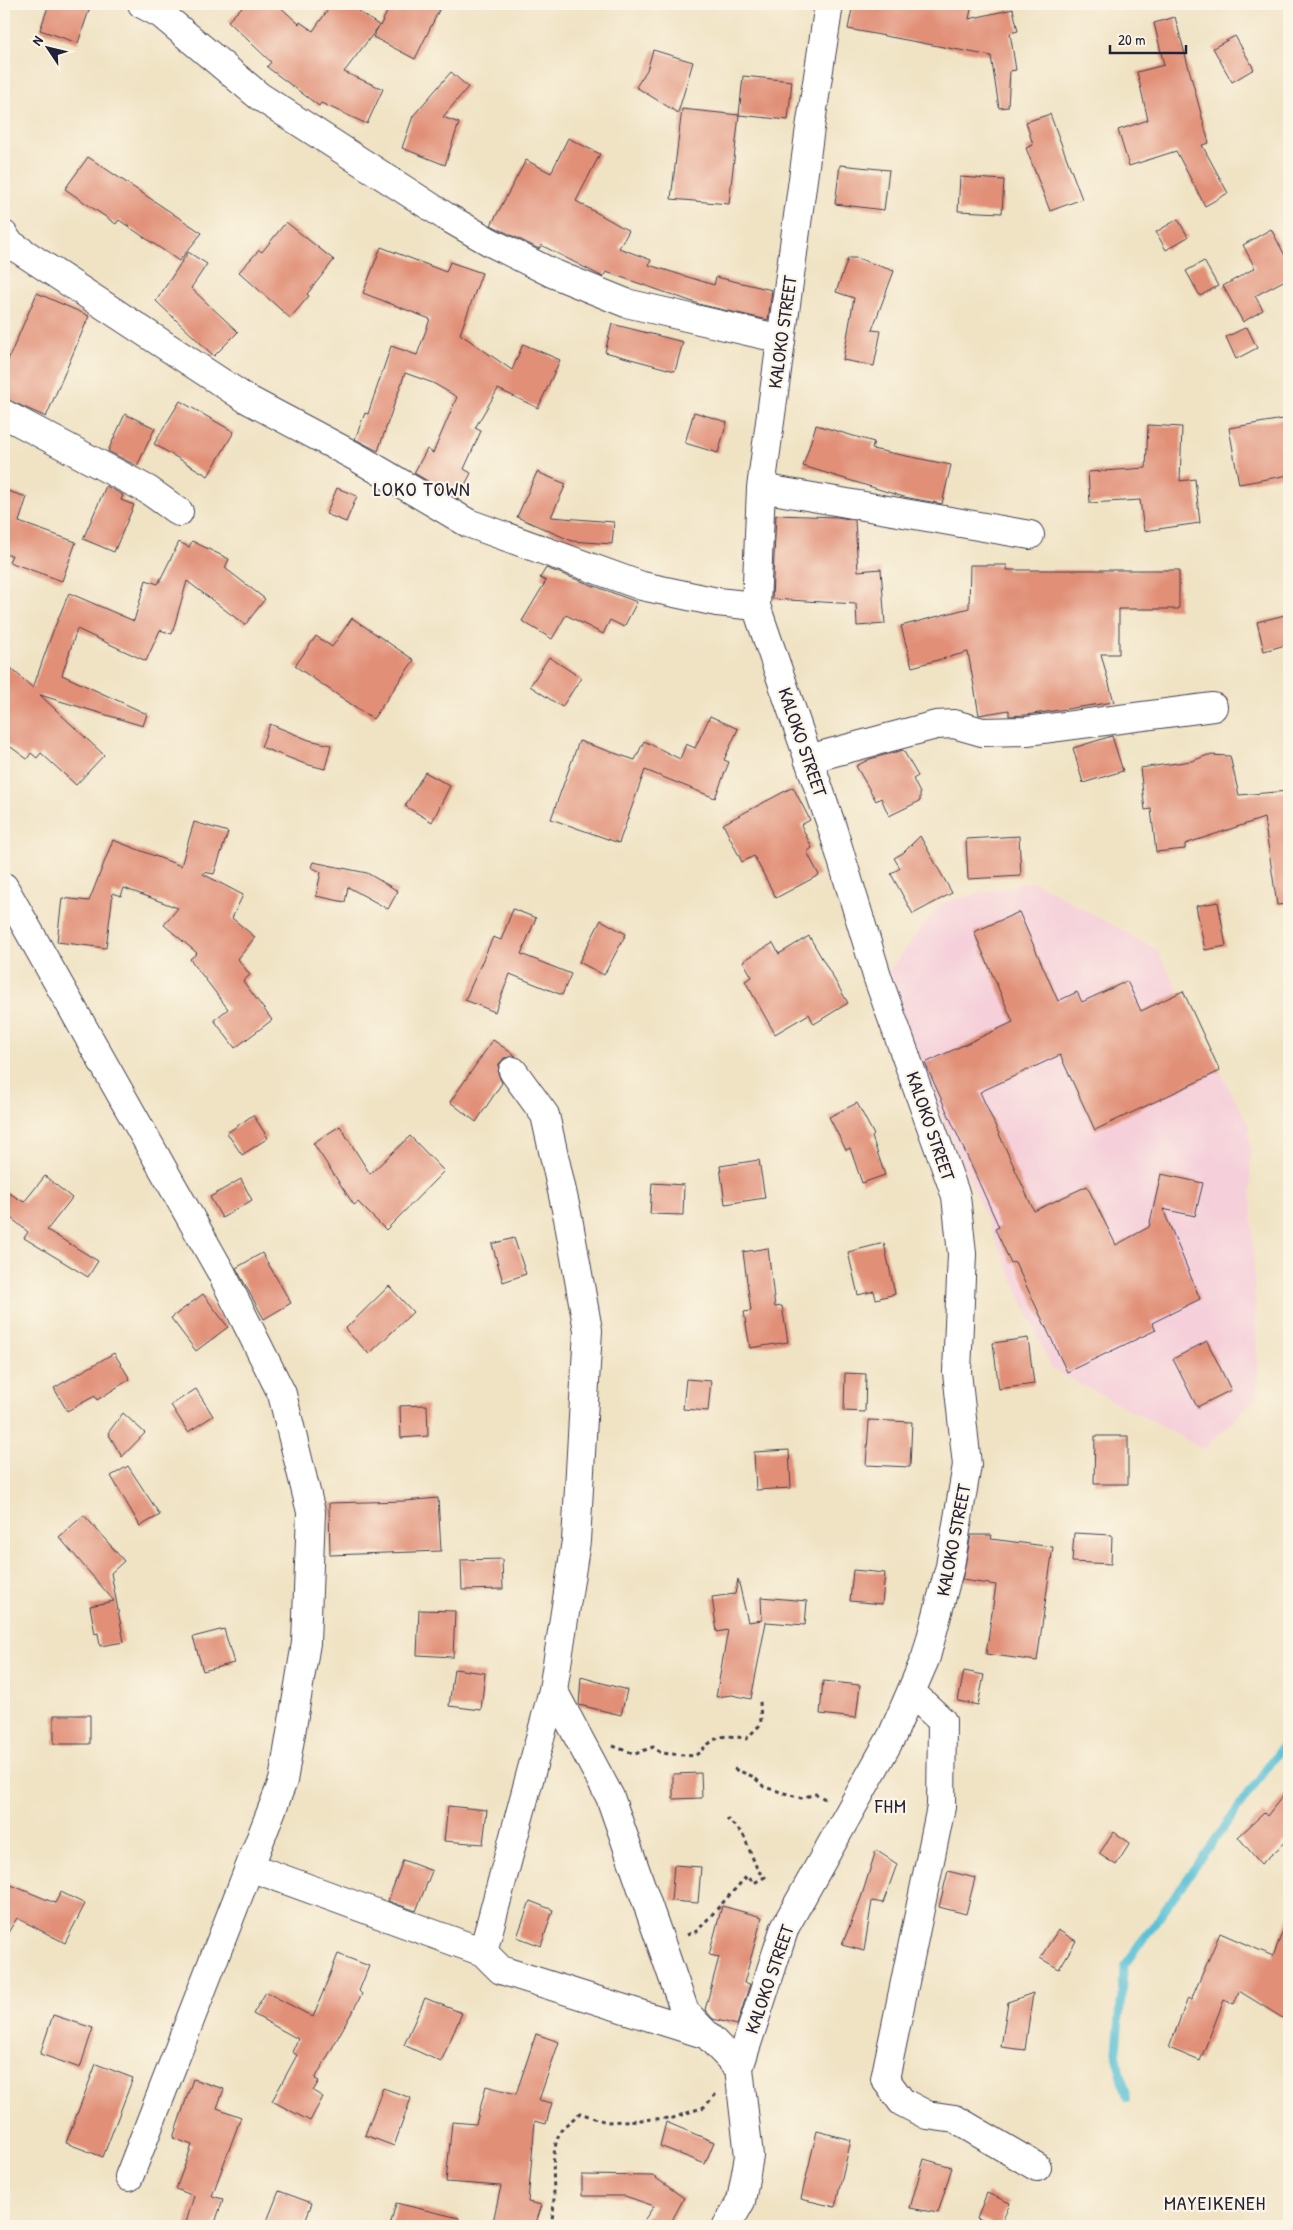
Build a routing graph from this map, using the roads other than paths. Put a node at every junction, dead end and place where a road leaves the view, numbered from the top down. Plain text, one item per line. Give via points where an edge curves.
1 (142, 4) edge
2 (829, 4) edge
3 (4, 235) edge
4 (781, 339) junction
5 (4, 414) edge
6 (761, 488) junction
7 (179, 512) dead end
8 (1030, 535) dead end
9 (756, 606) junction
10 (1213, 707) dead end
11 (808, 759) junction
12 (4, 887) edge
13 (513, 1071) dead end
14 (552, 1690) junction
15 (911, 1692) junction
16 (250, 1867) junction
17 (483, 1952) junction
18 (707, 2035) junction
19 (739, 2068) junction
20 (1037, 2167) dead end
21 (129, 2177) dead end
22 (727, 2226) edge

1 - 4 street via 161,14 259,96 490,242 552,273 626,303
2 - 4 street, KALOKO STREET
3 - 9 street via 9,243 245,398 358,458 468,523 642,586 717,602
4 - 6 street, KALOKO STREET
5 - 7 street via 148,490
6 - 8 street
6 - 9 street, KALOKO STREET
9 - 11 street, KALOKO STREET
10 - 11 street via 1027,731 982,732 954,724 936,725
11 - 15 street, KALOKO STREET via 878,979 956,1196 962,1254 957,1372 967,1465 950,1566 926,1657
12 - 16 street via 221,1272 282,1394 311,1512 306,1643 283,1781
13 - 14 street via 546,1115 588,1330 576,1540
14 - 17 street
14 - 18 street via 610,1798 685,2012
15 - 19 street, KALOKO STREET via 892,1736 785,1928
15 - 20 street via 942,1722 941,1808 885,2078 902,2102 927,2115 955,2119
16 - 17 street
16 - 21 street
17 - 18 street via 501,1970
18 - 19 street
19 - 22 street, KALOKO STREET via 749,2156 740,2201

